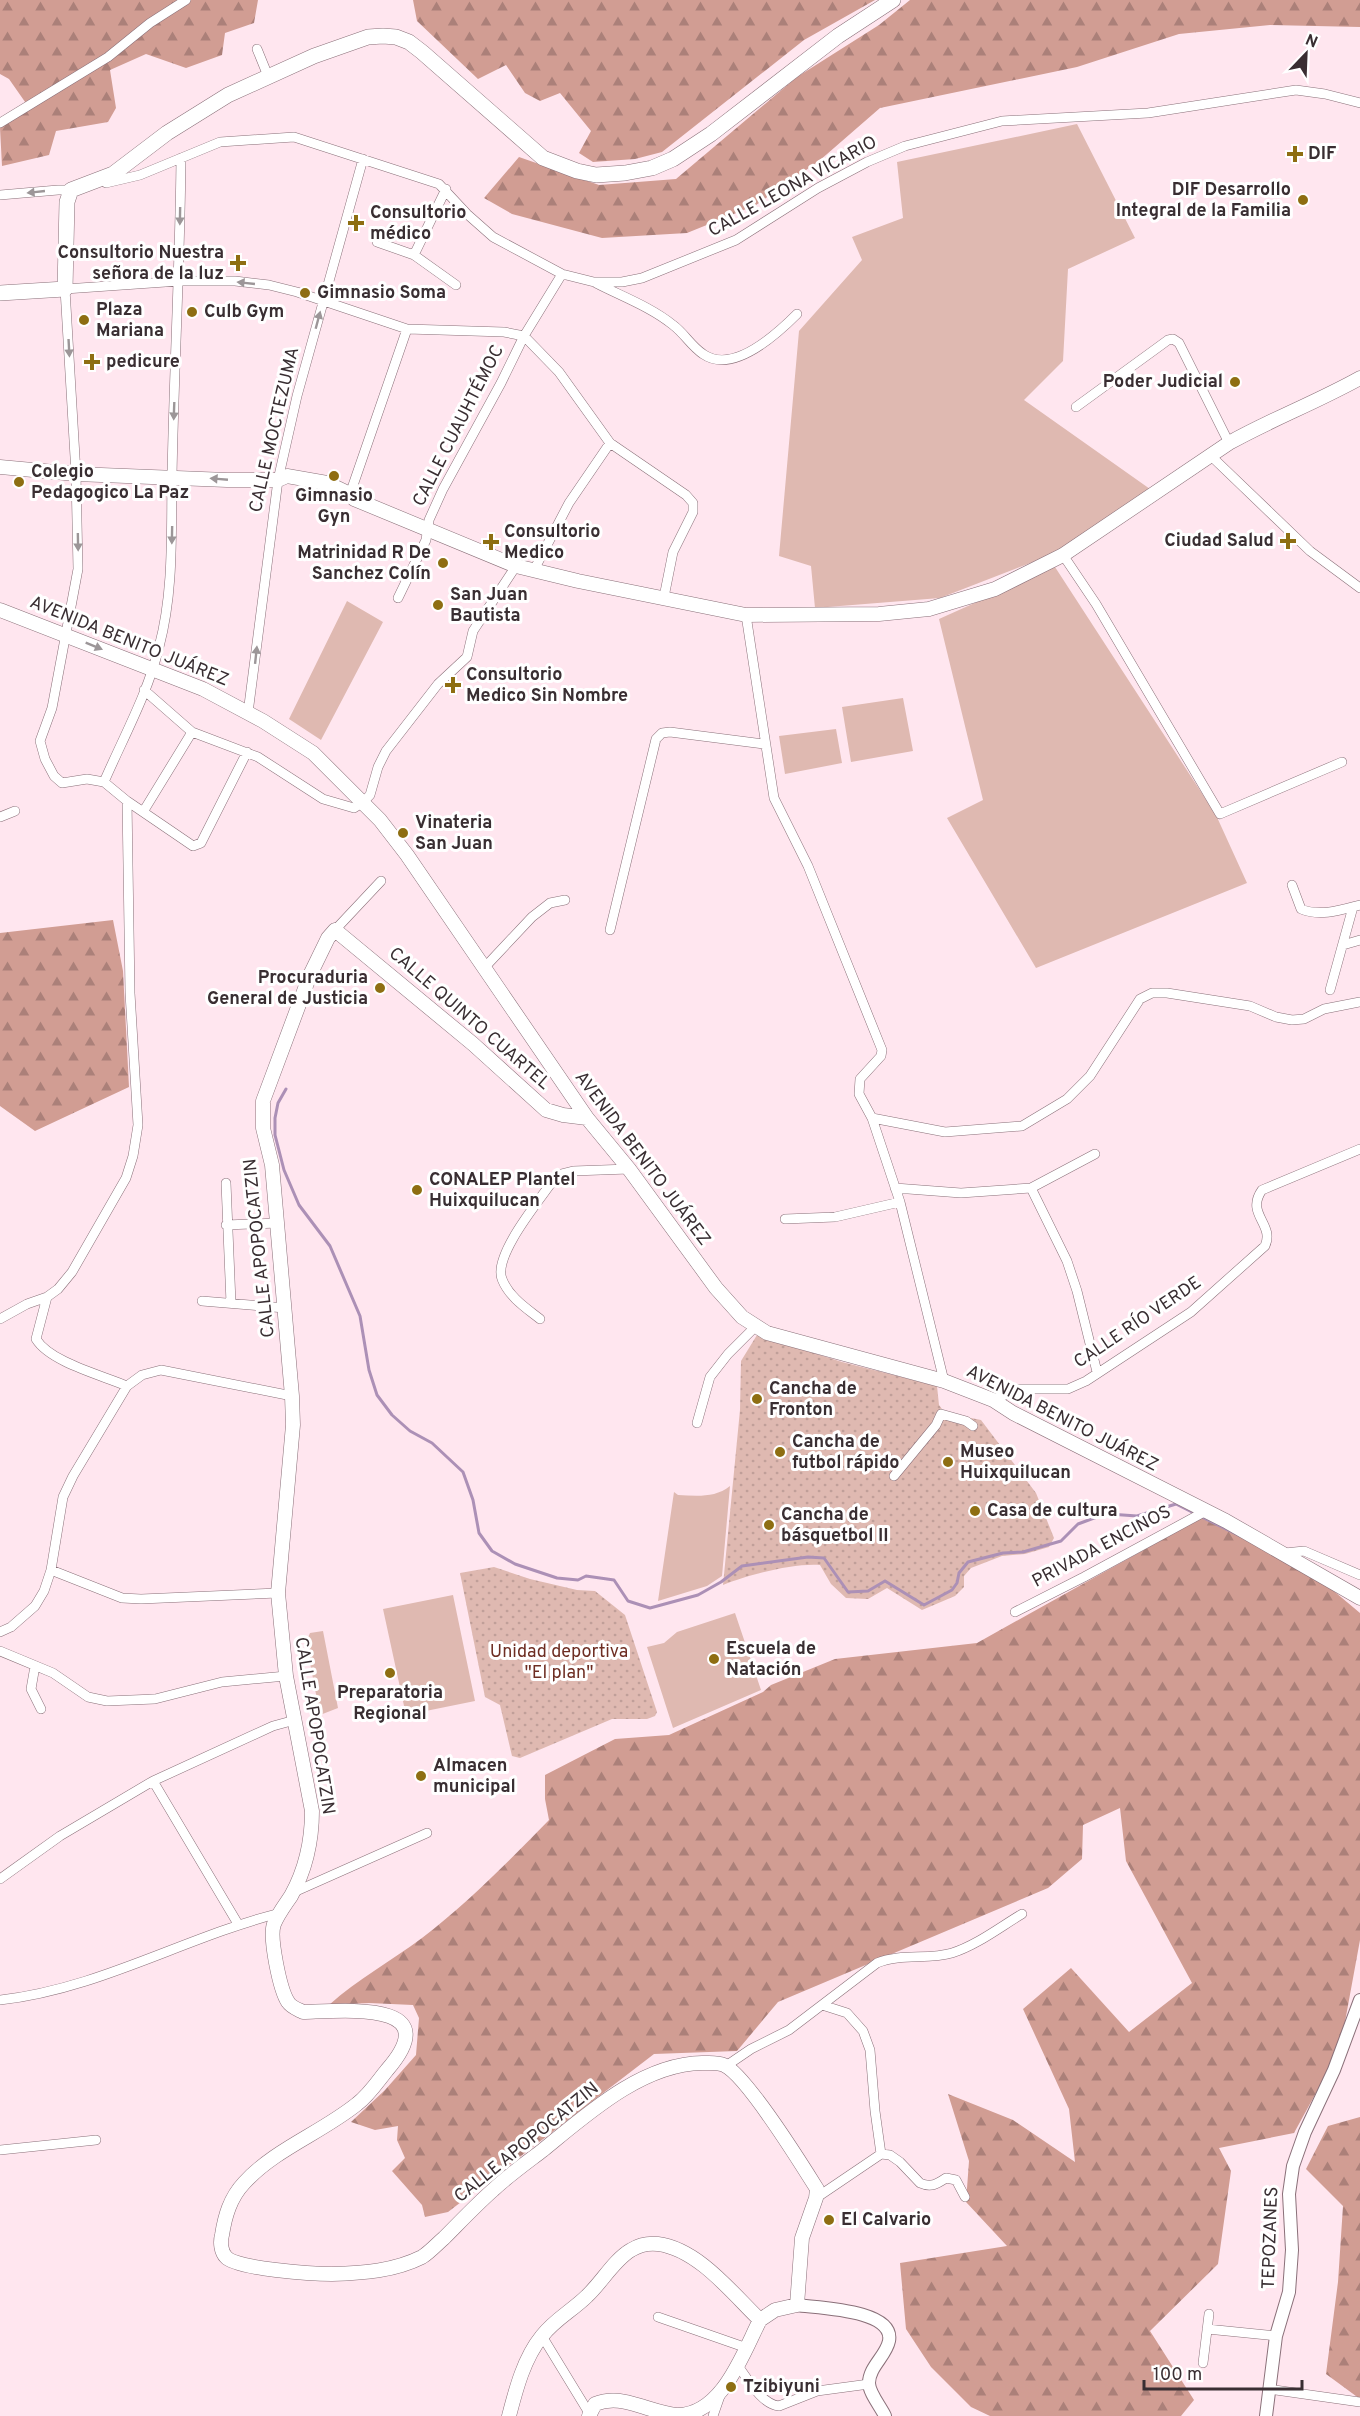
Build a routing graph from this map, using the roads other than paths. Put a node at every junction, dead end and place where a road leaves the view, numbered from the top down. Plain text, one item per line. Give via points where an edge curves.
1 (186, 0) edge
2 (893, 0) edge
3 (258, 49) dead end
4 (268, 76) junction
5 (1360, 103) edge
6 (0, 123) edge
7 (181, 158) junction
8 (363, 159) junction
9 (446, 189) junction
10 (71, 190) junction
11 (0, 195) edge
12 (377, 242) dead end
13 (414, 255) junction
14 (562, 274) junction
15 (180, 281) junction
16 (594, 282) junction
17 (456, 285) dead end
18 (65, 289) junction
19 (0, 293) edge
20 (323, 301) junction
21 (797, 314) dead end
22 (407, 329) junction
23 (524, 336) junction
24 (1360, 378) edge
25 (1076, 407) dead end
26 (610, 443) junction
27 (1229, 443) junction
28 (1210, 455) junction
29 (0, 467) edge
30 (76, 474) junction
31 (172, 477) junction
32 (278, 480) junction
33 (350, 494) junction
34 (428, 530) junction
35 (1064, 555) junction
36 (516, 566) junction
37 (534, 570) junction
38 (1360, 588) edge
39 (664, 597) junction
40 (398, 598) dead end
41 (0, 610) edge
42 (746, 615) junction
43 (65, 635) junction
44 (153, 670) junction
45 (144, 690) junction
46 (248, 713) junction
47 (192, 732) junction
48 (764, 744) junction
49 (247, 752) junction
50 (1342, 762) dead end
51 (104, 782) junction
52 (127, 801) junction
53 (362, 803) junction
54 (15, 811) dead end
55 (144, 812) junction
56 (0, 817) edge
57 (381, 881) dead end
58 (1292, 885) dead end
59 (565, 900) dead end
60 (1357, 906) edge
61 (335, 930) junction
62 (610, 930) dead end
63 (1360, 940) edge
64 (1343, 945) junction
65 (485, 967) junction
66 (1330, 990) dead end
67 (1360, 1002) edge
68 (587, 1118) junction
69 (872, 1118) junction
70 (1360, 1149) edge
71 (1095, 1154) dead end
72 (629, 1169) junction
73 (226, 1183) dead end
74 (895, 1188) junction
75 (1031, 1188) junction
76 (900, 1203) junction
77 (785, 1219) dead end
78 (277, 1223) junction
79 (226, 1225) junction
80 (47, 1298) junction
81 (202, 1301) dead end
82 (231, 1303) junction
83 (285, 1308) junction
84 (0, 1319) edge
85 (540, 1319) dead end
86 (754, 1327) junction
87 (1097, 1372) junction
88 (944, 1381) junction
89 (127, 1386) junction
90 (292, 1396) junction
91 (993, 1400) junction
92 (697, 1423) dead end
93 (973, 1426) dead end
94 (894, 1476) dead end
95 (1200, 1514) junction
96 (1285, 1553) junction
97 (51, 1570) junction
98 (1360, 1575) edge
99 (278, 1593) junction
100 (1360, 1598) edge
101 (1015, 1612) dead end
102 (0, 1632) edge
103 (0, 1651) edge
104 (35, 1666) junction
105 (286, 1676) junction
106 (41, 1709) dead end
107 (295, 1720) junction
108 (153, 1781) junction
109 (427, 1833) dead end
110 (0, 1879) edge
111 (292, 1893) junction
112 (280, 1913) junction
113 (1022, 1914) dead end
114 (238, 1924) junction
115 (0, 2000) edge
116 (1360, 2000) edge
117 (822, 2005) junction
118 (726, 2066) junction
119 (96, 2140) dead end
120 (0, 2150) edge
121 (881, 2154) junction
122 (965, 2197) dead end
123 (816, 2198) junction
124 (797, 2305) junction
125 (1209, 2314) dead end
126 (658, 2317) dead end
127 (760, 2320) junction
128 (1207, 2329) junction
129 (542, 2336) junction
130 (1276, 2336) junction
131 (747, 2348) junction
132 (1203, 2363) dead end
133 (738, 2367) junction
134 (869, 2384) junction
135 (1268, 2389) junction
136 (721, 2393) junction
137 (1360, 2402) edge
138 (589, 2415) edge
139 (509, 2416) edge
140 (713, 2416) edge
141 (885, 2416) edge
142 (1266, 2416) edge

1 - 6 street via 108,57
2 - 4 main road via 837,36 673,159 625,173 596,175 543,158 430,58 396,37 368,36
3 - 4 street
4 - 10 main road via 191,117 113,174
5 - 16 street, CALLE LEONA VICARIO via 1296,90 1148,113 1002,121 905,146 867,162 736,240 705,254 642,278
7 - 8 street, CALLE LEONA VICARIO via 220,142 294,137
7 - 10 street, CALLE LEONA VICARIO via 140,175
7 -> 15 street
8 - 9 street, CALLE LEONA VICARIO via 431,180
8 - 20 street, CALLE MOCTEZUMA
9 - 13 street
9 - 14 street, CALLE LEONA VICARIO via 493,237
10 -> 11 street, CALLE LEONA VICARIO
10 - 18 main road via 67,202
12 - 13 street
13 - 17 street
14 - 16 street, CALLE LEONA VICARIO
14 - 23 street, CALLE CUAUHTÉMOC
15 - 18 street
20 -> 15 street via 269,285
15 -> 31 street
16 - 21 street via 656,313 712,359 726,359 760,347
18 - 19 main road
18 -> 30 street
20 - 22 street
32 -> 20 street, CALLE MOCTEZUMA
22 - 23 street
22 - 33 street
23 - 26 street via 559,372
23 - 34 street, CALLE CUAUHTÉMOC via 443,489
24 - 27 main road
25 - 27 street via 1173,339 1179,343
26 - 37 street via 569,503
26 - 39 street via 693,503 693,512 673,552
27 - 28 main road
28 - 35 main road
28 - 38 street via 1310,551
29 - 30 main road
30 - 31 main road
30 -> 43 street via 78,569
32 -> 31 main road
31 -> 44 street via 169,581
32 - 33 main road via 287,476 309,478
46 -> 32 street, CALLE MOCTEZUMA
33 - 34 main road
34 - 36 main road
34 - 40 street, CALLE CUAUHTÉMOC
35 - 42 main road via 995,589 929,609
35 - 50 street via 1219,813
36 - 37 main road
36 - 53 street via 473,631 467,657 438,684 386,752 370,795
37 - 39 main road
39 - 42 main road
41 - 43 main road, AVENIDA BENITO JUÁREZ
42 - 48 street
43 -> 44 main road, AVENIDA BENITO JUÁREZ
43 - 51 street via 52,708 40,746 54,776 62,783 87,779
44 - 45 street
44 - 46 main road, AVENIDA BENITO JUÁREZ via 211,692
45 - 47 street
45 - 51 street
46 - 53 main road, AVENIDA BENITO JUÁREZ via 313,753
47 - 49 street
47 - 55 street
48 - 62 street via 670,732 656,739
48 - 69 street via 774,798 808,866 882,1050 860,1079 859,1094
49 - 53 street via 323,799 354,808
49 - 55 street via 197,845 189,844
51 - 52 street
52 - 55 street
52 - 80 street via 130,993 138,1125 126,1178 72,1272
53 - 65 main road, AVENIDA BENITO JUÁREZ via 407,855
54 - 56 street
57 - 61 street, CALLE APOPOCATZIN
58 - 60 street via 1301,909 1310,913
59 - 65 street via 550,903 532,917
60 - 64 street
61 - 68 main road, CALLE QUINTO CUARTEL via 546,1110
61 - 78 main road, CALLE APOPOCATZIN via 310,975 263,1101 261,1115 272,1165
63 - 64 street
64 - 66 street
65 - 68 main road, AVENIDA BENITO JUÁREZ
67 - 69 street via 1292,1020 1242,1005 1152,993 1140,999 1130,1012 1090,1076 1067,1099 1022,1126 945,1132
68 - 72 main road, AVENIDA BENITO JUÁREZ
69 - 74 street
70 - 87 street, CALLE RÍO VERDE via 1262,1190 1255,1205 1267,1233 1261,1251 1191,1312
71 - 75 street
72 - 85 street via 561,1174 506,1251 500,1271 502,1280 518,1302
72 - 86 main road, AVENIDA BENITO JUÁREZ via 716,1288
73 - 79 street
74 - 75 street via 961,1193
74 - 76 street
75 - 87 street via 1070,1271
76 - 77 street via 835,1217
76 - 88 street
78 - 79 street
78 - 83 main road, CALLE APOPOCATZIN
79 - 82 street
80 - 84 street
80 - 89 street via 36,1339 41,1348
81 - 82 street
82 - 83 street
83 - 90 main road, CALLE APOPOCATZIN
86 - 88 main road, AVENIDA BENITO JUÁREZ
86 - 92 street via 710,1377
87 - 91 street, CALLE RÍO VERDE via 1068,1389 1026,1388
88 - 91 main road, AVENIDA BENITO JUÁREZ
89 - 90 street via 142,1375 161,1370
89 - 97 street via 63,1497
90 - 99 main road, CALLE APOPOCATZIN via 293,1425
91 - 95 main road, AVENIDA BENITO JUÁREZ
93 - 94 street via 941,1414
95 - 96 main road, AVENIDA BENITO JUÁREZ
95 - 101 street, PRIVADA ENCINOS
96 - 98 street via 1312,1553
96 - 100 main road, AVENIDA BENITO JUÁREZ
97 - 99 street via 122,1598
97 - 102 street via 35,1606
99 - 105 main road, CALLE APOPOCATZIN
103 - 104 street
104 - 105 street via 53,1673 88,1697 107,1701 155,1699 222,1682
104 - 106 street via 32,1689
105 - 107 main road, CALLE APOPOCATZIN
107 - 108 street via 273,1726
107 - 111 main road, CALLE APOPOCATZIN via 312,1811 312,1834 307,1859
108 - 110 street via 60,1836
108 - 114 street
109 - 111 street
111 - 112 main road, CALLE APOPOCATZIN
112 - 114 street
112 - 118 main road, CALLE APOPOCATZIN via 272,1934 281,1982 292,2007 303,2012 389,2015 400,2022 407,2038 401,2054 359,2103 264,2164 233,2197 220,2242 224,2256 234,2264 323,2274 359,2274 404,2265 426,2255 495,2188 599,2104 637,2082 678,2066
113 - 117 street via 951,1953 877,1963
114 - 115 street via 100,1978 28,1997
116 - 130 street, TEPOZANES via 1293,2166 1289,2194 1289,2292
117 - 118 street via 789,2030
117 - 121 street via 847,2013 863,2031 870,2050
118 - 123 main road via 759,2102 817,2189
119 - 120 street
121 - 122 street via 890,2155 920,2183 934,2186 946,2178 956,2180
121 - 123 street
123 - 124 main road via 802,2238
124 - 127 main road via 775,2310
124 - 134 street via 853,2312 882,2324 889,2342
125 - 128 street
126 - 131 street
127 - 129 main road via 699,2262 679,2250 645,2244 625,2254 587,2296
127 - 131 main road
128 - 130 street
128 - 132 street
129 - 138 street
129 - 139 main road via 521,2374
130 - 135 street, TEPOZANES
131 - 133 main road
133 - 134 street via 766,2401 779,2406 817,2391
133 - 136 main road
134 - 141 street
135 - 137 street
135 - 142 street, TEPOZANES
136 - 138 main road via 691,2413 670,2414 613,2399 595,2404
136 - 140 street

